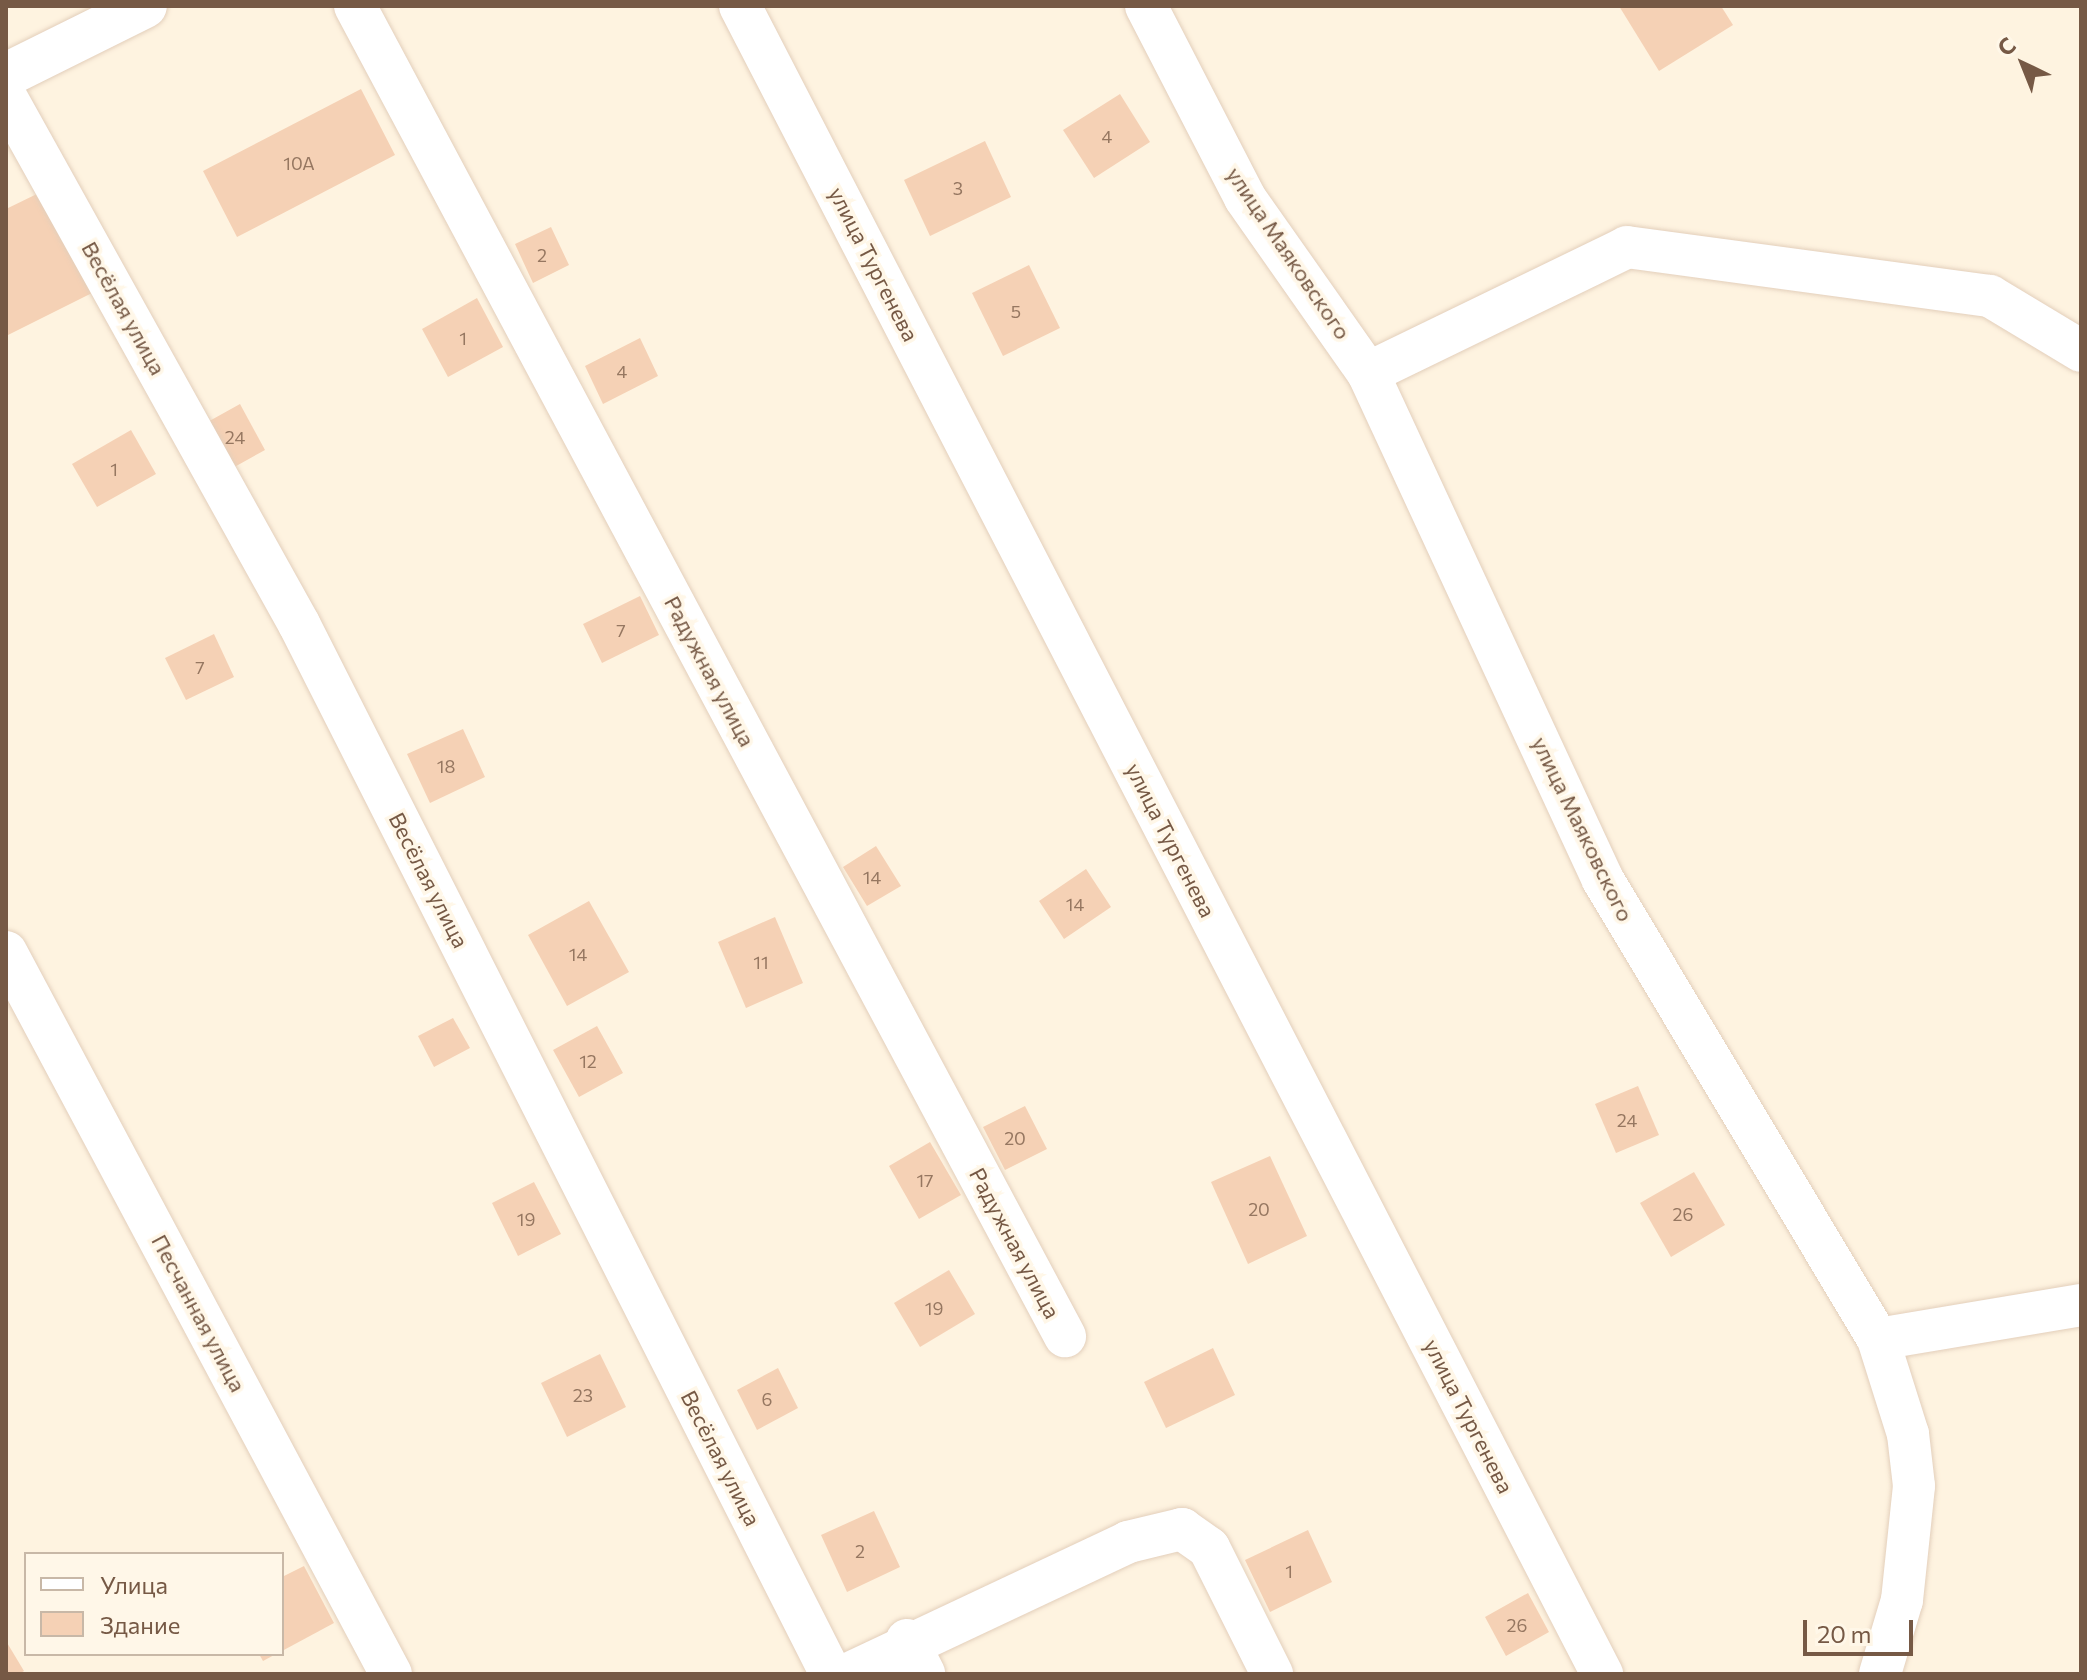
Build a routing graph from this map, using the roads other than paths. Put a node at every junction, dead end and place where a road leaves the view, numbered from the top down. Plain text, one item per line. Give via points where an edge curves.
1 (145, 6) edge
2 (355, 6) edge
3 (740, 6) edge
4 (1146, 6) edge
5 (6, 75) edge
6 (6, 97) edge
7 (2081, 351) edge
8 (1368, 373) junction
9 (6, 952) edge
10 (2081, 1305) edge
11 (1065, 1336) dead end
12 (1878, 1339) junction
13 (916, 1657) edge
14 (391, 1674) edge
15 (831, 1674) edge
16 (848, 1674) edge
17 (1272, 1674) edge
18 (1602, 1674) edge
19 (1880, 1674) edge

1 - 5 main road
2 - 11 street, Радужная улица
3 - 18 street, улица Тургенева
4 - 8 street, улица Маяковского via 1245,198
6 - 15 street, Весёлая улица via 299,624
7 - 8 street via 1990,296 1627,247
8 - 12 street, улица Маяковского via 1603,880
9 - 14 street, Песчанная улица
10 - 12 street
12 - 19 street, улица Маяковского via 1908,1434 1915,1500 1902,1600
13 - 16 street
13 - 17 street via 1128,1542 1182,1529 1209,1548

